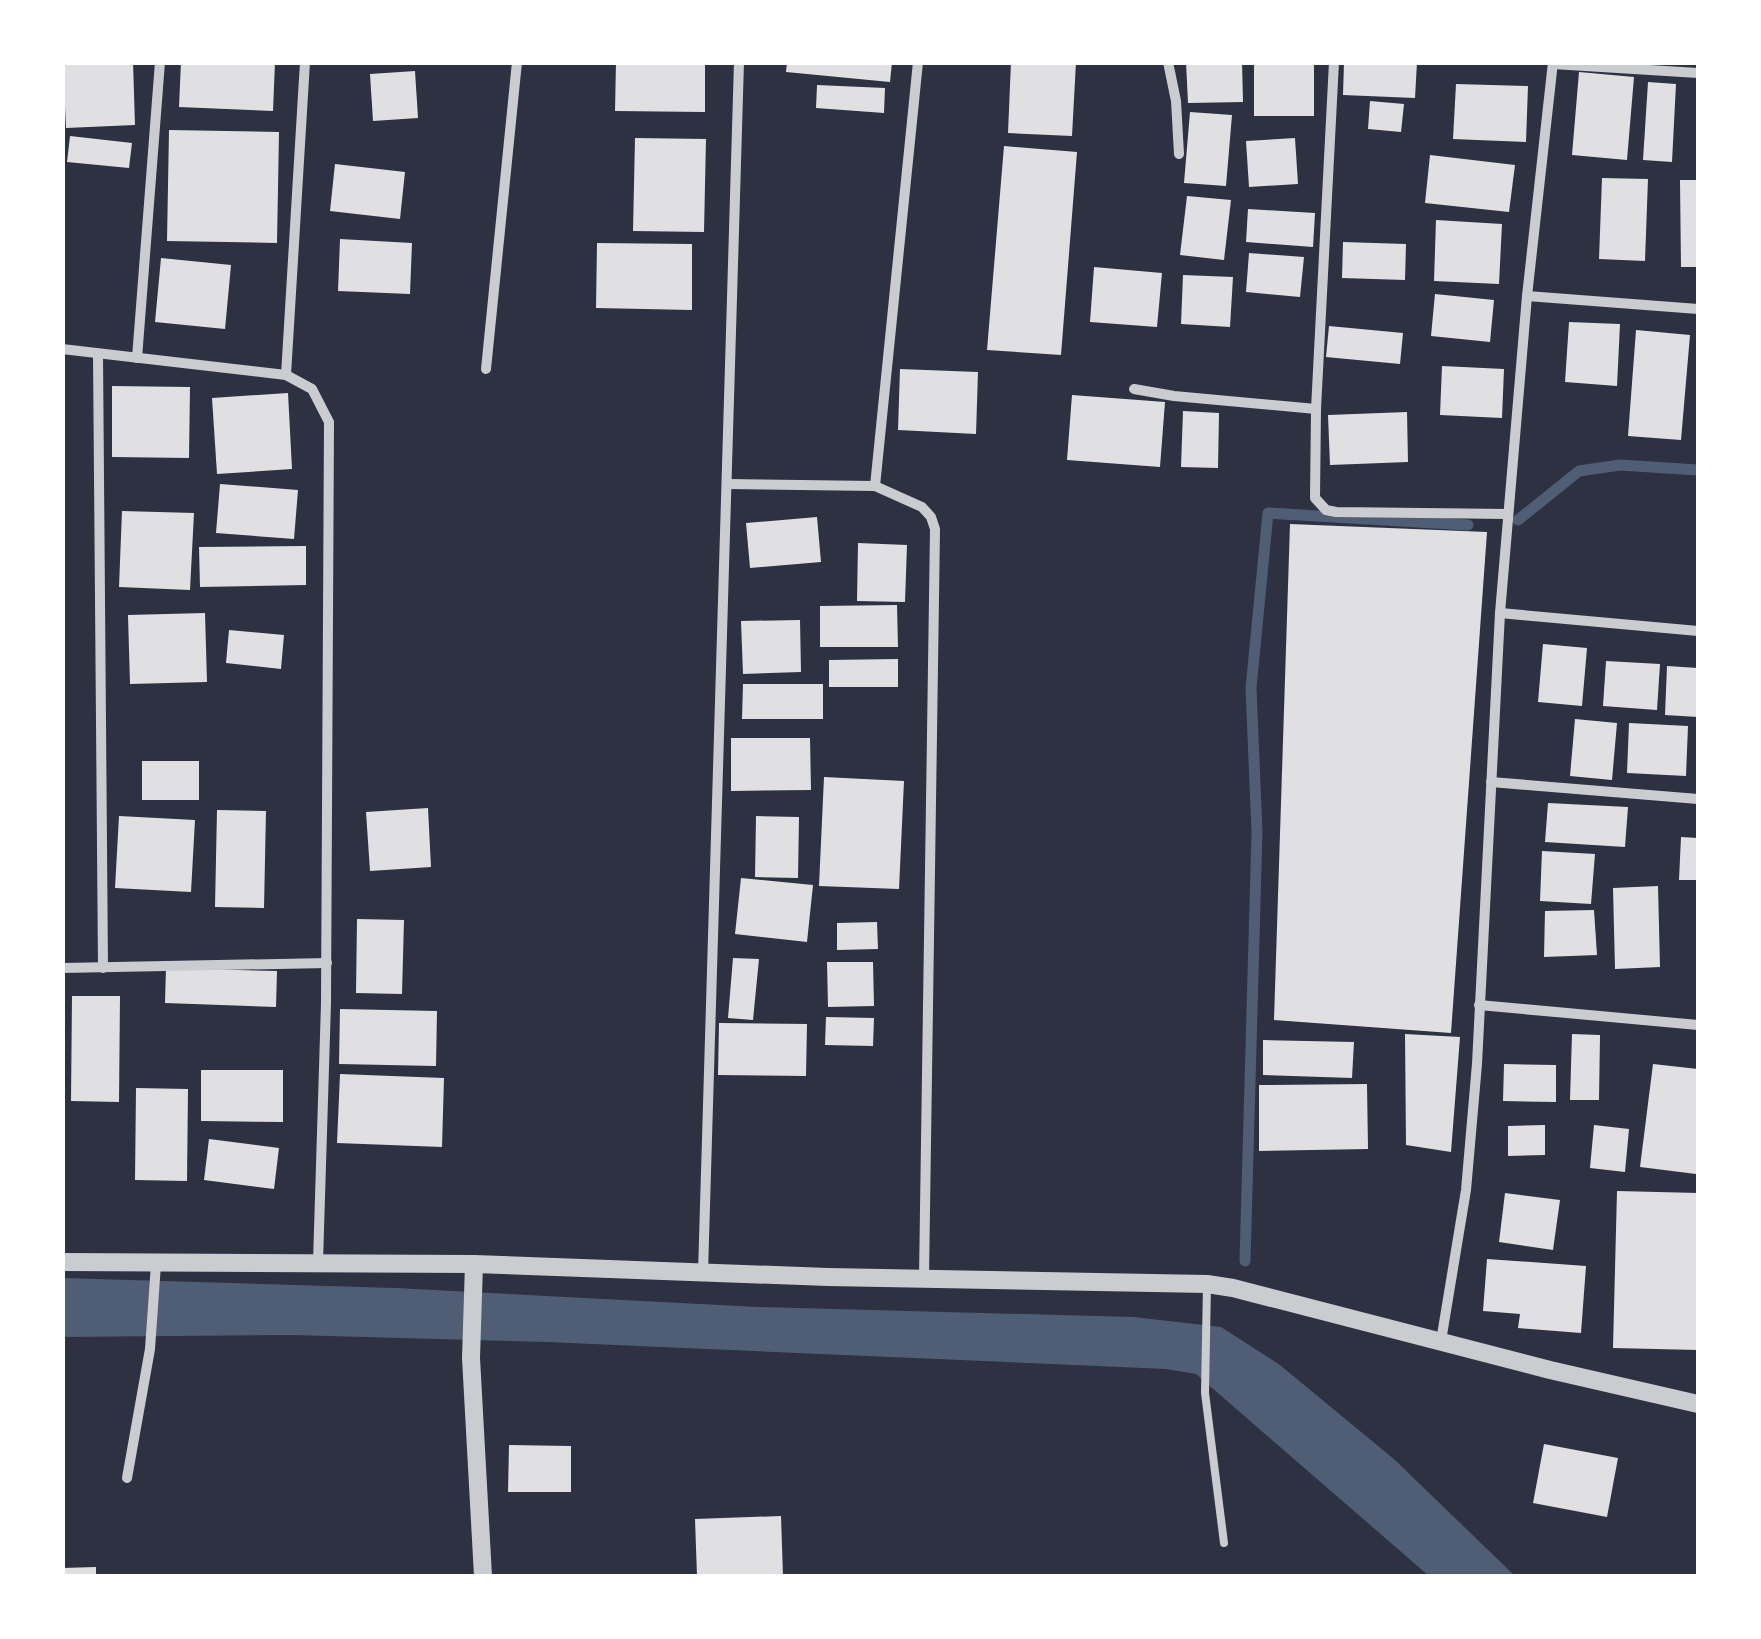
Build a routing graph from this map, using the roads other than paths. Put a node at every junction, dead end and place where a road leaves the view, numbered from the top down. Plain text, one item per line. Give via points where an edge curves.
1 (160, 62) edge
2 (305, 62) edge
3 (517, 62) edge
4 (739, 62) edge
5 (918, 62) edge
6 (1168, 62) edge
7 (1334, 62) edge
8 (1553, 63) edge
9 (1698, 73) edge
10 (1178, 154) dead end
11 (1527, 296) junction
12 (1698, 309) edge
13 (62, 349) edge
14 (98, 354) junction
15 (137, 358) junction
16 (486, 369) dead end
17 (286, 375) junction
18 (1134, 389) dead end
19 (1316, 408) junction
20 (727, 484) junction
21 (874, 486) junction
22 (1508, 514) junction
23 (1500, 614) junction
24 (1698, 630) edge
25 (1491, 782) junction
26 (1698, 799) edge
27 (326, 962) junction
28 (62, 968) edge
29 (103, 968) junction
30 (1479, 1006) junction
31 (1698, 1026) edge
32 (62, 1262) edge
33 (318, 1262) junction
34 (474, 1264) junction
35 (156, 1270) junction
36 (704, 1273) junction
37 (924, 1278) junction
38 (1207, 1284) junction
39 (1442, 1342) junction
40 (1698, 1404) edge
41 (127, 1478) dead end
42 (1224, 1543) dead end
43 (483, 1576) edge

1 - 15 street
2 - 17 street
3 - 16 street
4 - 20 street
5 - 21 street
6 - 10 street
7 - 19 street
8 - 9 street
8 - 11 street
11 - 12 street
11 - 22 street
13 - 14 street
14 - 15 street
14 - 29 street
15 - 17 street
17 - 27 street via 308,385 325,410 330,435
18 - 19 street
19 - 22 street via 1315,498 1326,510
20 - 21 street
20 - 36 street
21 - 37 street via 922,507 935,529
22 - 23 street
23 - 24 street
23 - 25 street
25 - 26 street
25 - 30 street
27 - 29 street
27 - 33 street
28 - 29 street
30 - 31 street
30 - 39 street via 1466,1190
32 - 35 street
33 - 34 street
33 - 35 street
34 - 36 street
34 - 43 street via 471,1358
35 - 41 street
36 - 37 street
37 - 38 street
38 - 39 street
38 - 42 lane via 1206,1393
39 - 40 street

